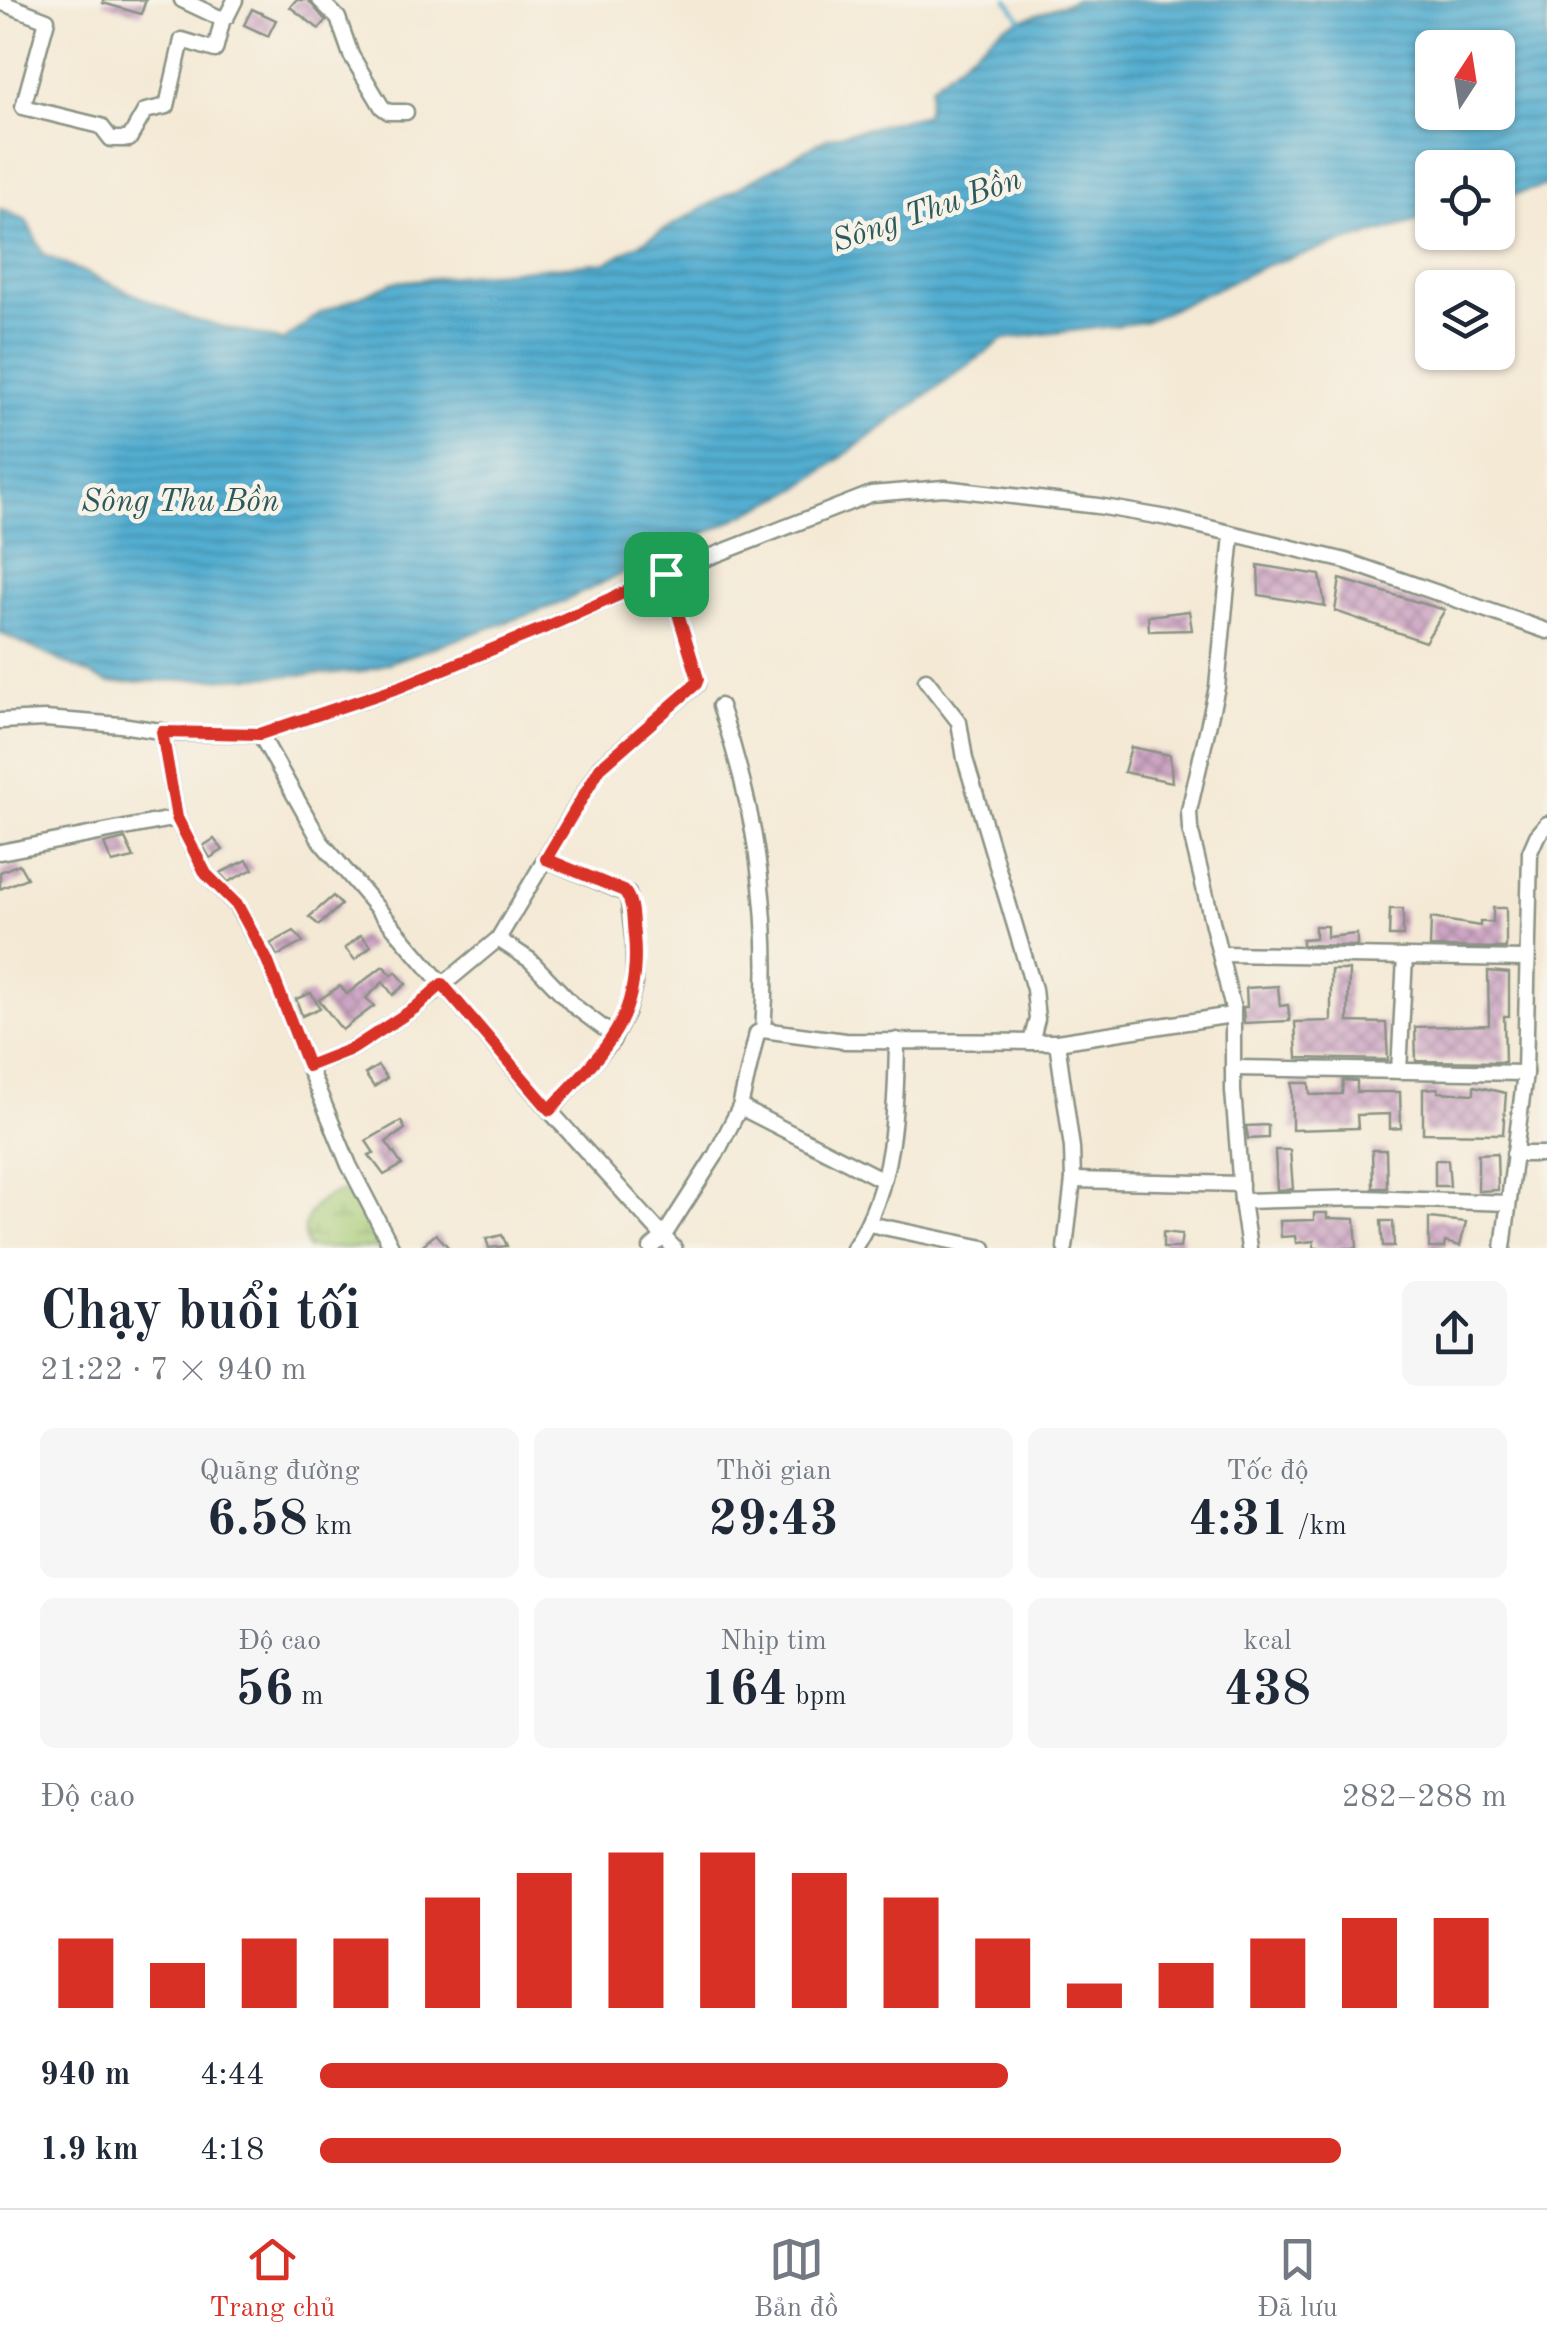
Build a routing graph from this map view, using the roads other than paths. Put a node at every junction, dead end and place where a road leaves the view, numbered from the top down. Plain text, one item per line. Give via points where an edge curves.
1 (182, 0) edge
2 (235, 0) edge
3 (320, 0) edge
4 (0, 2) edge
5 (223, 18) junction
6 (406, 112) dead end
7 (1232, 535) junction
8 (666, 574) junction
9 (1547, 631) edge
10 (926, 680) dead end
11 (720, 706) dead end
12 (0, 721) edge
13 (162, 732) junction
14 (260, 734) junction
15 (177, 818) junction
16 (1547, 824) edge
17 (0, 852) edge
18 (546, 859) junction
19 (498, 939) junction
20 (1221, 954) junction
21 (1404, 957) junction
22 (1526, 959) junction
23 (442, 984) junction
24 (1232, 1014) junction
25 (763, 1030) junction
26 (614, 1036) junction
27 (897, 1040) junction
28 (1030, 1042) junction
29 (1058, 1042) junction
30 (308, 1066) junction
31 (1233, 1068) junction
32 (1398, 1070) junction
33 (1525, 1072) junction
34 (740, 1107) junction
35 (550, 1110) junction
36 (1514, 1154) junction
37 (1547, 1154) edge
38 (883, 1180) junction
39 (1073, 1180) junction
40 (1241, 1184) junction
41 (1242, 1201) junction
42 (1508, 1203) junction
43 (869, 1224) junction
44 (669, 1242) edge
45 (976, 1247) edge
46 (392, 1248) edge
47 (651, 1248) edge
48 (854, 1248) edge
49 (1064, 1248) edge
50 (1249, 1248) edge
51 (1503, 1248) edge

1 - 5 street
2 - 5 street
3 - 6 street via 338,18 382,107
4 - 5 street via 47,20 24,107 101,126 111,140 129,139 146,111 167,106 182,40 214,50
7 - 8 street via 1098,506 944,488 871,494
7 - 9 street via 1346,562
7 - 20 street via 1217,688 1189,811
8 - 14 street via 400,687
8 - 18 street via 696,684 600,768
10 - 28 street via 959,722 1034,989 1037,1019
11 - 25 street via 762,881
12 - 13 street via 64,720
13 - 14 street
13 - 15 street
14 - 23 street via 322,842
15 - 17 street
15 - 30 street via 206,874 238,906 267,960
16 - 22 street via 1530,852
18 - 19 street
18 - 26 street via 630,897 634,985
19 - 23 street
19 - 26 street
20 - 21 street
20 - 24 street
21 - 22 street
21 - 32 street
22 - 33 street
23 - 30 street via 354,1048
23 - 35 street
24 - 29 street
24 - 31 street
25 - 27 street
25 - 34 street via 754,1037
26 - 35 street
27 - 28 street
27 - 38 street via 896,1110
28 - 29 street
29 - 39 street
30 - 46 street
31 - 32 street
31 - 40 street
32 - 33 street
33 - 36 street
34 - 38 street
34 - 44 street
35 - 44 street
36 - 37 street
36 - 42 street
38 - 43 street
39 - 40 street
39 - 49 street
40 - 41 street
41 - 42 street
41 - 50 street
42 - 51 street
43 - 45 street
43 - 48 street
44 - 47 street

